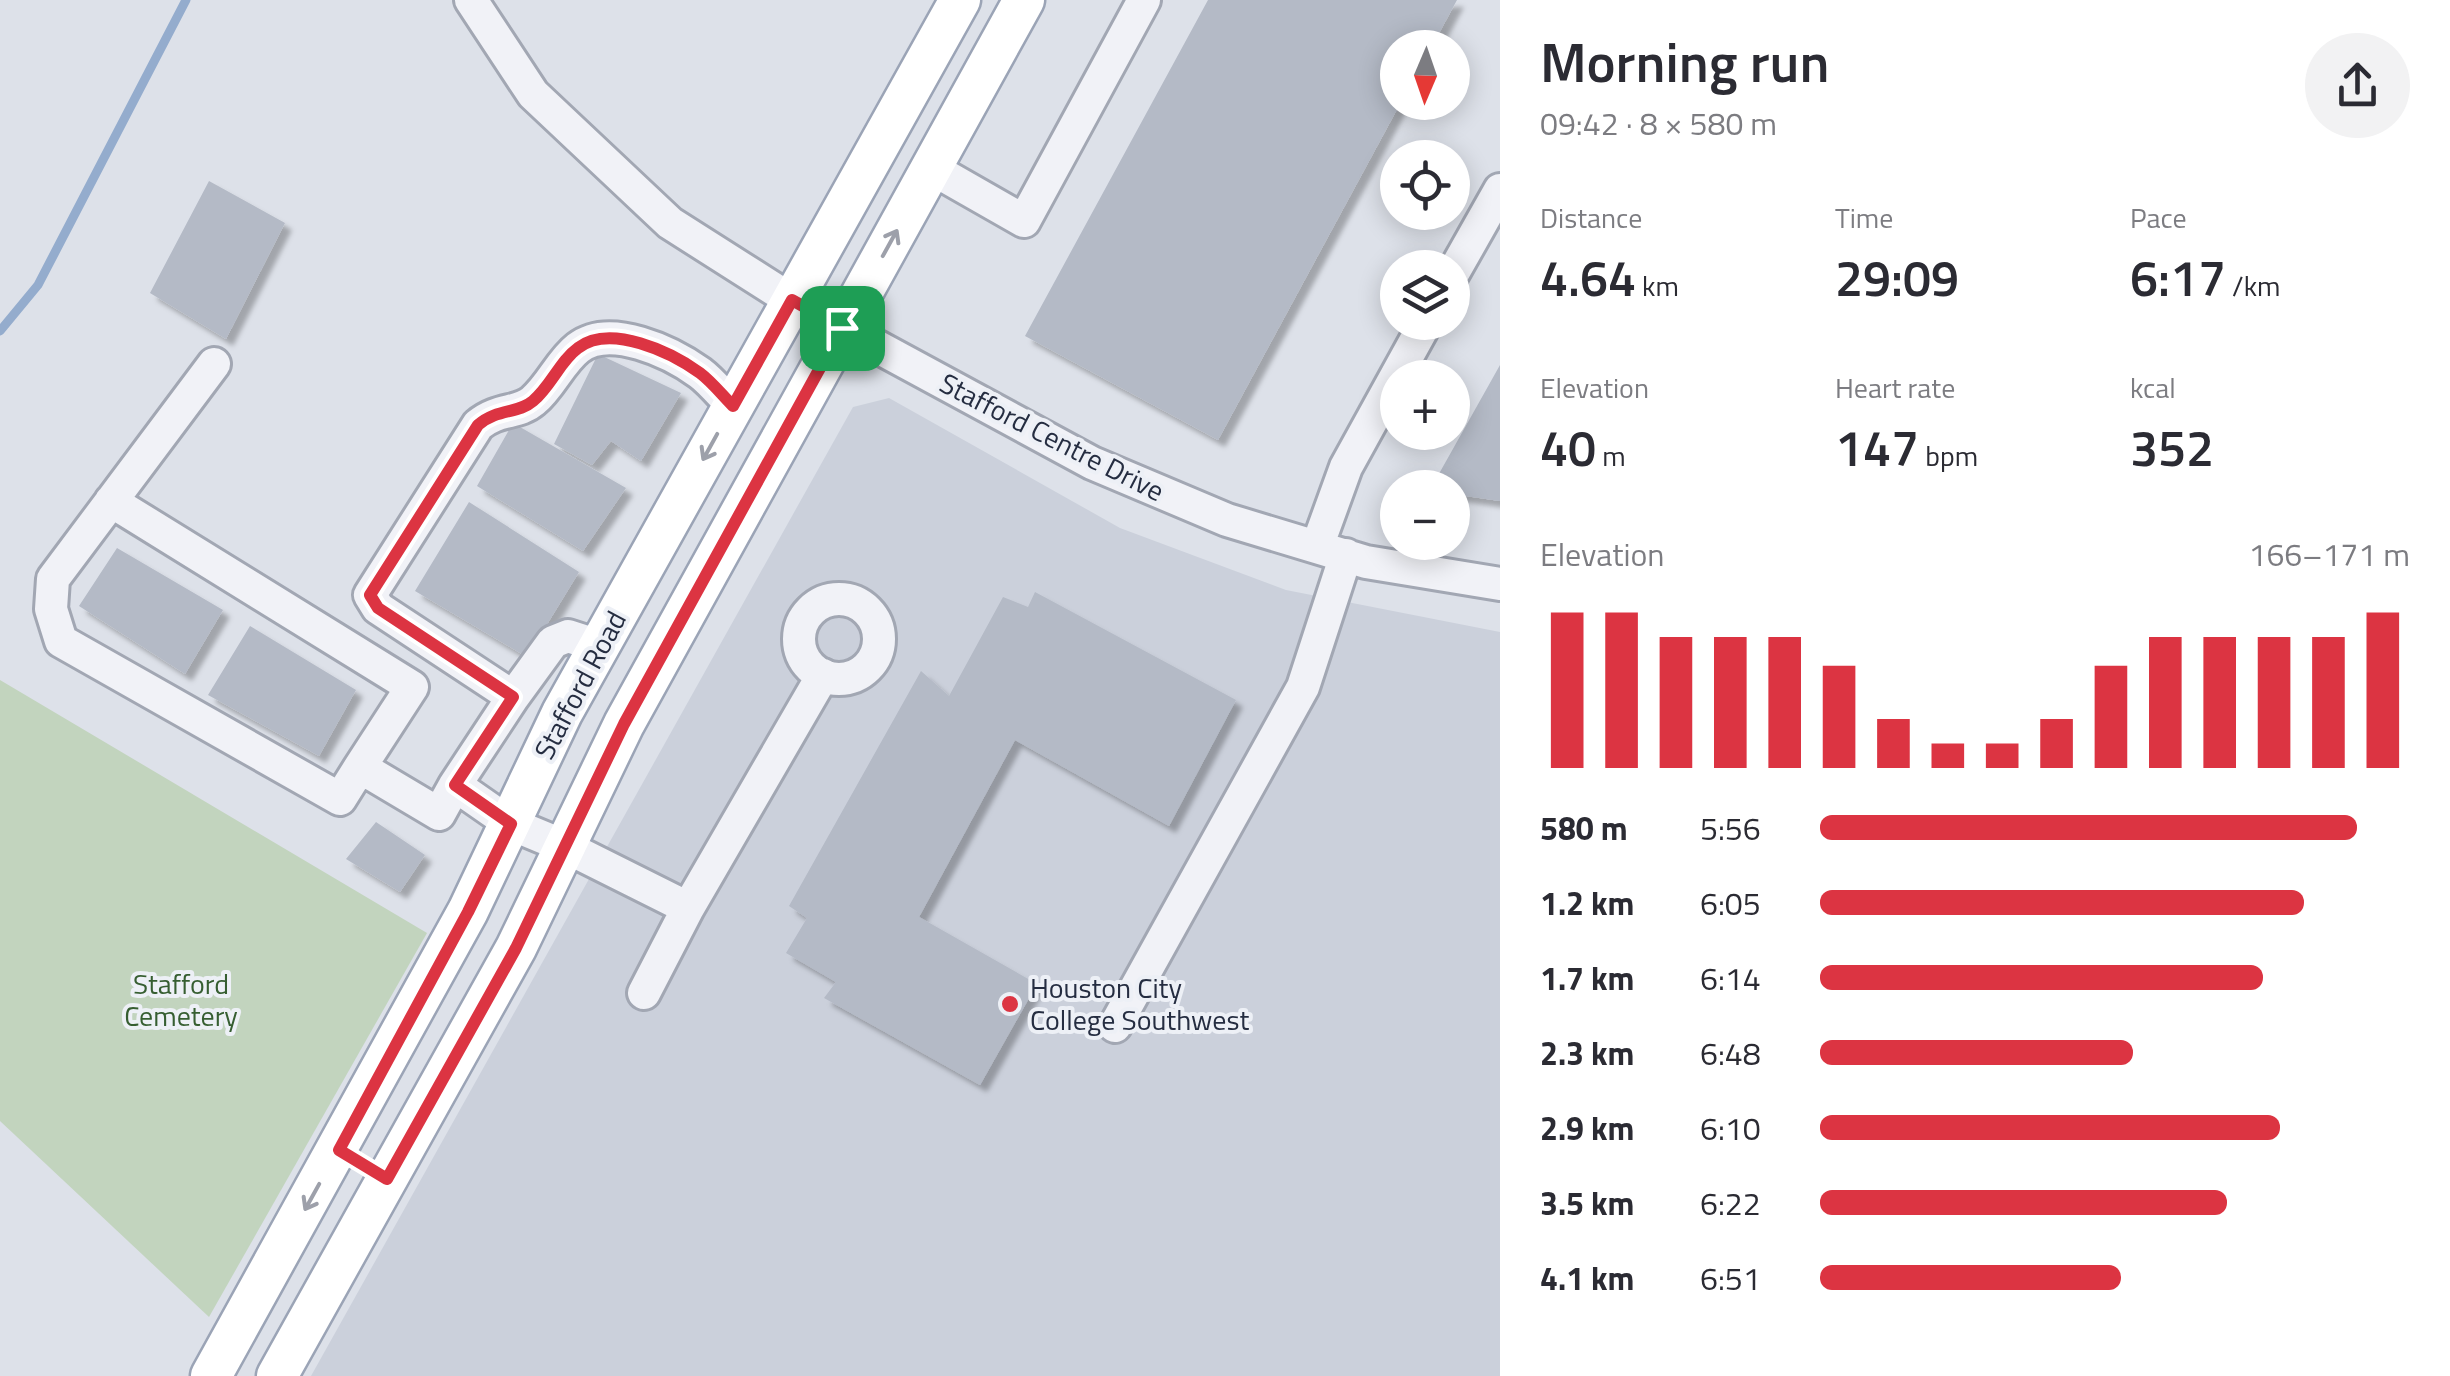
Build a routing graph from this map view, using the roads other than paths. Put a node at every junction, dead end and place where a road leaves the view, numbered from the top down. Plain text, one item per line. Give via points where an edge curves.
1 (470, 0) edge
2 (960, 0) edge
3 (1024, 0) edge
4 (1144, 0) edge
5 (931, 168) junction
6 (1500, 190) edge
7 (1467, 250) edge
8 (792, 300) junction
9 (842, 328) junction
10 (1416, 340) edge
11 (214, 364) dead end
12 (733, 406) junction
13 (111, 501) junction
14 (1332, 551) junction
15 (1500, 584) edge
16 (599, 646) junction
17 (823, 676) dead end
18 (513, 697) junction
19 (360, 767) junction
20 (455, 785) junction
21 (511, 824) junction
22 (564, 846) junction
23 (688, 908) junction
24 (644, 993) dead end
25 (1115, 1026) dead end
26 (339, 1150) junction
27 (387, 1179) junction
28 (211, 1376) edge
29 (277, 1376) edge

1 - 8 street, Stafford Centre Drive via 533,94 670,223
2 - 8 main road, Stafford Road
3 - 5 main road, Stafford Road
4 - 5 street via 1024,221
9 -> 5 main road, Stafford Road
6 - 7 street
8 - 9 street, Stafford Centre Drive
8 - 12 main road, Stafford Road
9 - 14 street, Stafford Centre Drive via 1092,463 1227,520
9 - 22 main road, Stafford Road
10 - 14 street via 1346,467
11 - 13 street
12 -> 16 main road, Stafford Road
12 - 18 street via 700,374 659,351 605,336 578,348 528,405 492,413 478,425 370,595 378,608
13 - 19 street via 412,687
13 - 19 street via 53,579 51,609 60,641 340,799
14 - 15 street, Stafford Centre Drive
14 - 25 street via 1303,687
16 - 18 street via 568,636 552,642
16 - 21 main road, Stafford Road
17 - 23 street
18 - 20 street
19 - 20 street via 438,814
20 - 21 street
21 - 22 street
21 - 26 main road, Stafford Road
22 - 23 street
22 - 27 main road, Stafford Road via 516,948
23 - 24 street
26 - 27 main road
26 -> 28 main road, Stafford Road
27 - 29 main road, Stafford Road

